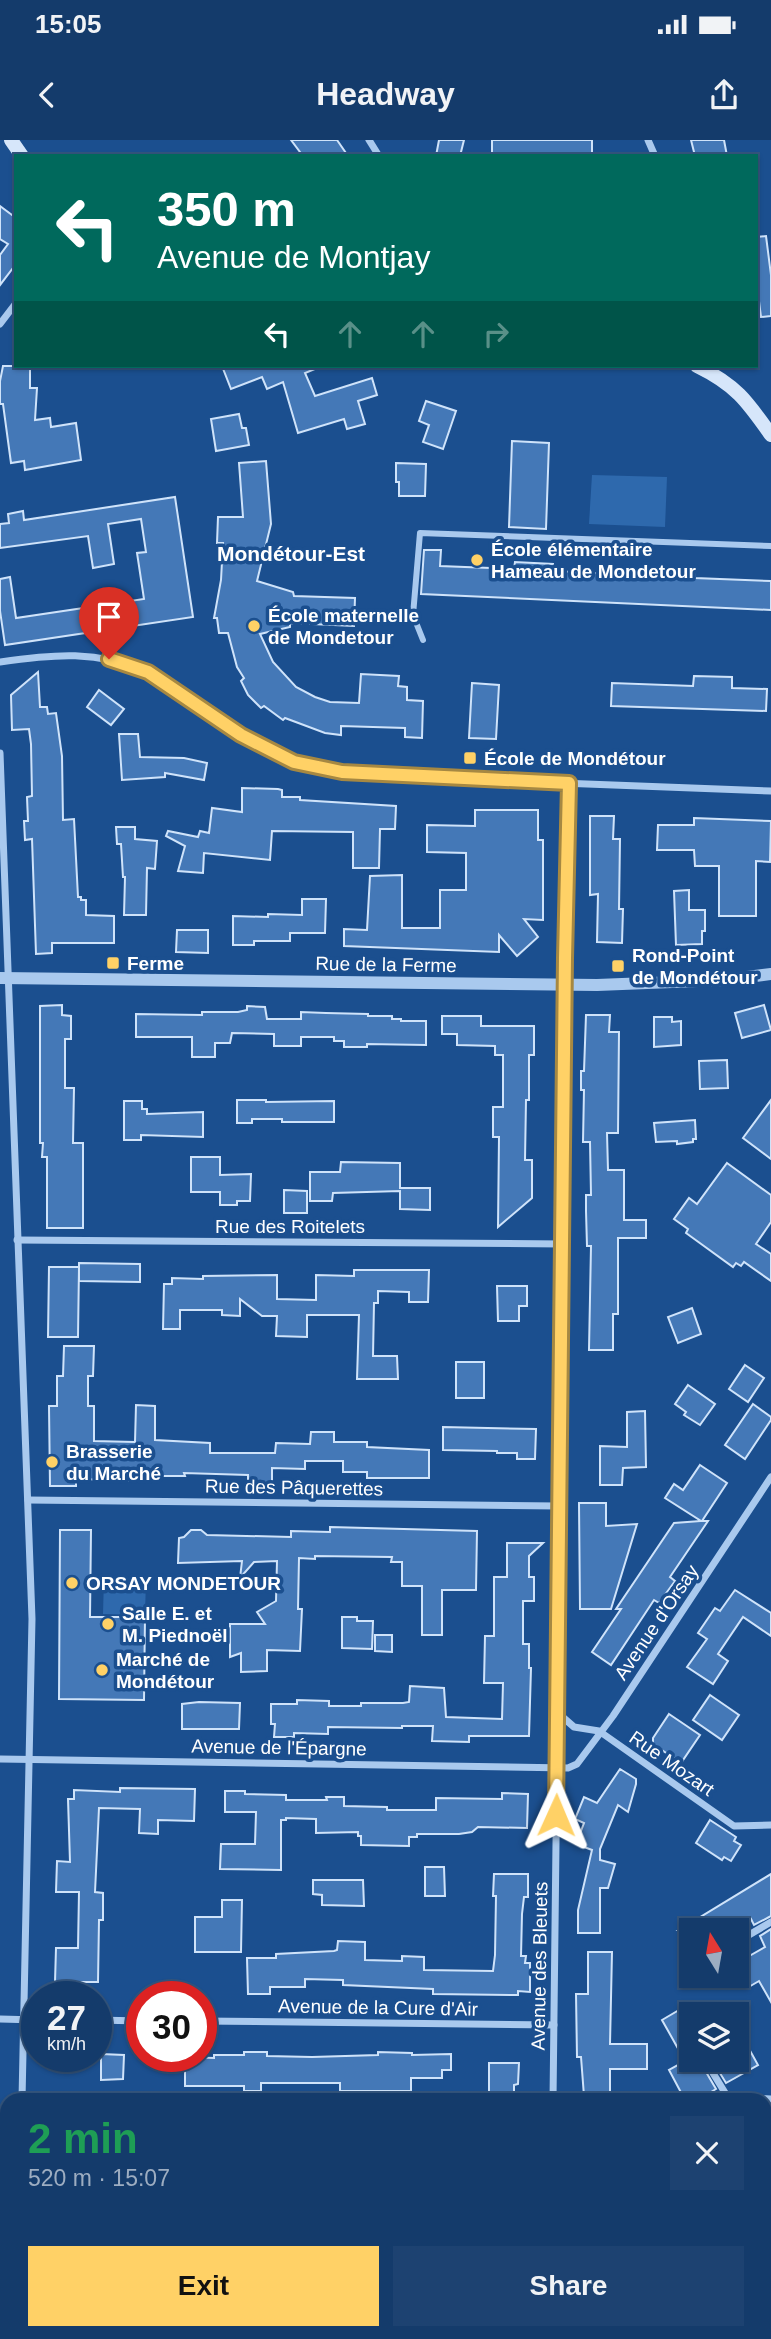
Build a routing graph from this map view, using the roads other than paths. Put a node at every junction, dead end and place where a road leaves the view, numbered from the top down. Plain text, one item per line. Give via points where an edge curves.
1 (14, 306) edge
2 (0, 324) edge
3 (701, 368) edge
4 (771, 435) edge
5 (771, 546) edge
6 (423, 640) dead end
7 (0, 662) edge
8 (0, 753) edge
9 (569, 783) junction
10 (771, 791) edge
11 (771, 974) edge
12 (5, 978) edge
13 (564, 985) junction
14 (17, 1240) junction
15 (563, 1244) junction
16 (771, 1477) edge
17 (29, 1500) junction
18 (558, 1506) junction
19 (558, 1713) junction
20 (599, 1731) junction
21 (0, 1759) edge
22 (29, 1759) junction
23 (557, 1769) junction
24 (771, 1825) edge
25 (771, 1922) edge
26 (749, 1935) edge
27 (23, 1981) edge
28 (0, 2020) edge
29 (21, 2020) edge
30 (217, 2021) edge
31 (554, 2025) junction
32 (22, 2072) edge
33 (712, 2072) edge
34 (22, 2093) edge
35 (553, 2093) edge
36 (725, 2093) edge

1 - 2 street
3 - 4 main road via 738,391
5 - 6 street via 420,533 413,615
7 - 9 street via 80,655 134,666 241,735 294,762 342,772
8 - 12 street
9 - 10 street
9 - 13 street, Avenue des Bleuets
11 - 13 street, Rue de la Ferme
12 - 13 street, Rue de la Ferme
12 - 14 street
13 - 15 street, Avenue des Bleuets
14 - 15 street, Rue des Roitelets
14 - 17 street
15 - 18 street, Avenue des Bleuets
16 - 20 street, Avenue d'Orsay
17 - 18 street, Rue des Pâquerettes
17 - 22 street
18 - 19 street, Avenue des Bleuets
19 - 20 street, Rue Mozart via 574,1727
19 - 23 street, Avenue des Bleuets
20 - 23 street, Avenue d'Orsay via 577,1764
20 - 24 street, Rue Mozart via 734,1826
21 - 22 street, Avenue de l'Épargne
22 - 23 street, Avenue de l'Épargne
22 - 27 street
23 - 31 street, Avenue des Bleuets
25 - 26 street
28 - 29 street
30 - 31 street, Avenue de la Cure d'Air
31 - 35 street, Avenue des Bleuets
32 - 34 street
33 - 36 street

